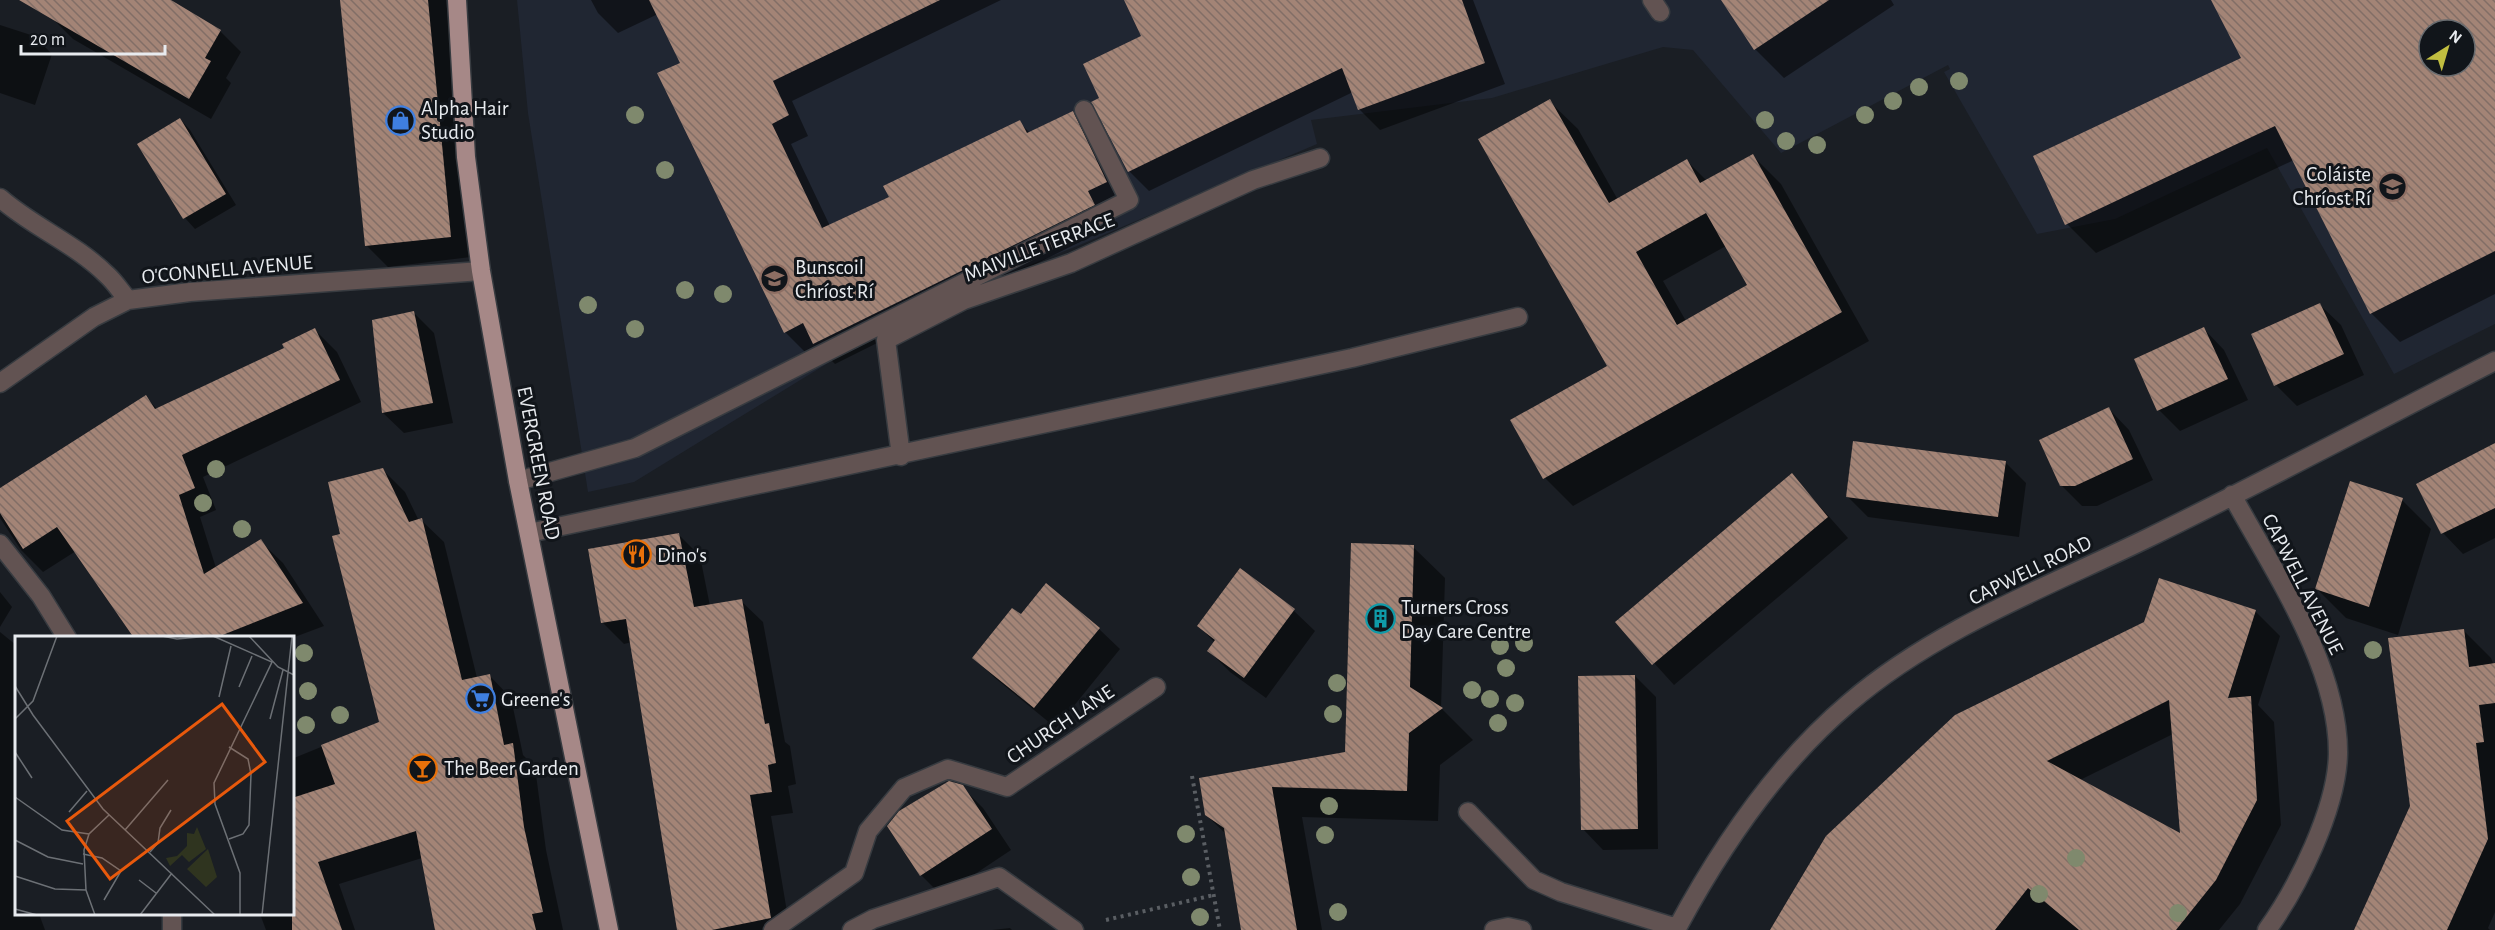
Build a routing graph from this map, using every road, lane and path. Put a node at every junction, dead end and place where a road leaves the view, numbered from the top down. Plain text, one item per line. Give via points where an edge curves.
1 (457, 0) edge
2 (1084, 110) dead end
3 (1320, 158) dead end
4 (0, 198) edge
5 (481, 271) junction
6 (128, 300) junction
7 (1518, 317) dead end
8 (2495, 361) edge
9 (0, 383) edge
10 (901, 456) junction
11 (518, 481) junction
12 (2232, 495) junction
13 (530, 533) junction
14 (0, 544) edge
15 (66, 636) edge
16 (1156, 687) dead end
17 (1192, 776) dead end
18 (1468, 812) dead end
19 (1214, 895) junction
20 (1073, 929) edge
21 (1677, 929) edge
22 (609, 930) edge
23 (773, 930) edge
24 (852, 930) edge
25 (1220, 930) edge
26 (1494, 930) edge
27 (1522, 930) edge
28 (2267, 930) edge

1 - 5 main road, EVERGREEN ROAD via 466,157
2 - 11 street via 1129,200 635,448
3 - 10 street, MAIVILLE TERRACE via 1253,180 1071,263 964,300 886,340
4 - 6 street via 91,261
5 - 6 street, O'CONNELL AVENUE
5 - 11 main road, EVERGREEN ROAD
6 - 9 street, O'CONNELL AVENUE via 94,317
7 - 10 street via 1352,358
8 - 12 street, CAPWELL ROAD
10 - 13 street
11 - 13 main road, EVERGREEN ROAD
12 - 21 street, CAPWELL ROAD via 1964,627 1903,662 1849,703 1809,741 1764,795
12 - 28 street, CAPWELL AVENUE via 2312,645 2327,684 2338,755 2333,787 2318,834 2303,869
13 - 22 main road, EVERGREEN ROAD
14 - 15 street via 41,596
16 - 23 street, CHURCH LANE via 1007,787 948,769 904,788 868,831 854,873
17 - 19 path
18 - 21 street via 1534,880
19 - 20 path
19 - 25 path
20 - 24 street via 999,877 873,919
26 - 27 street

